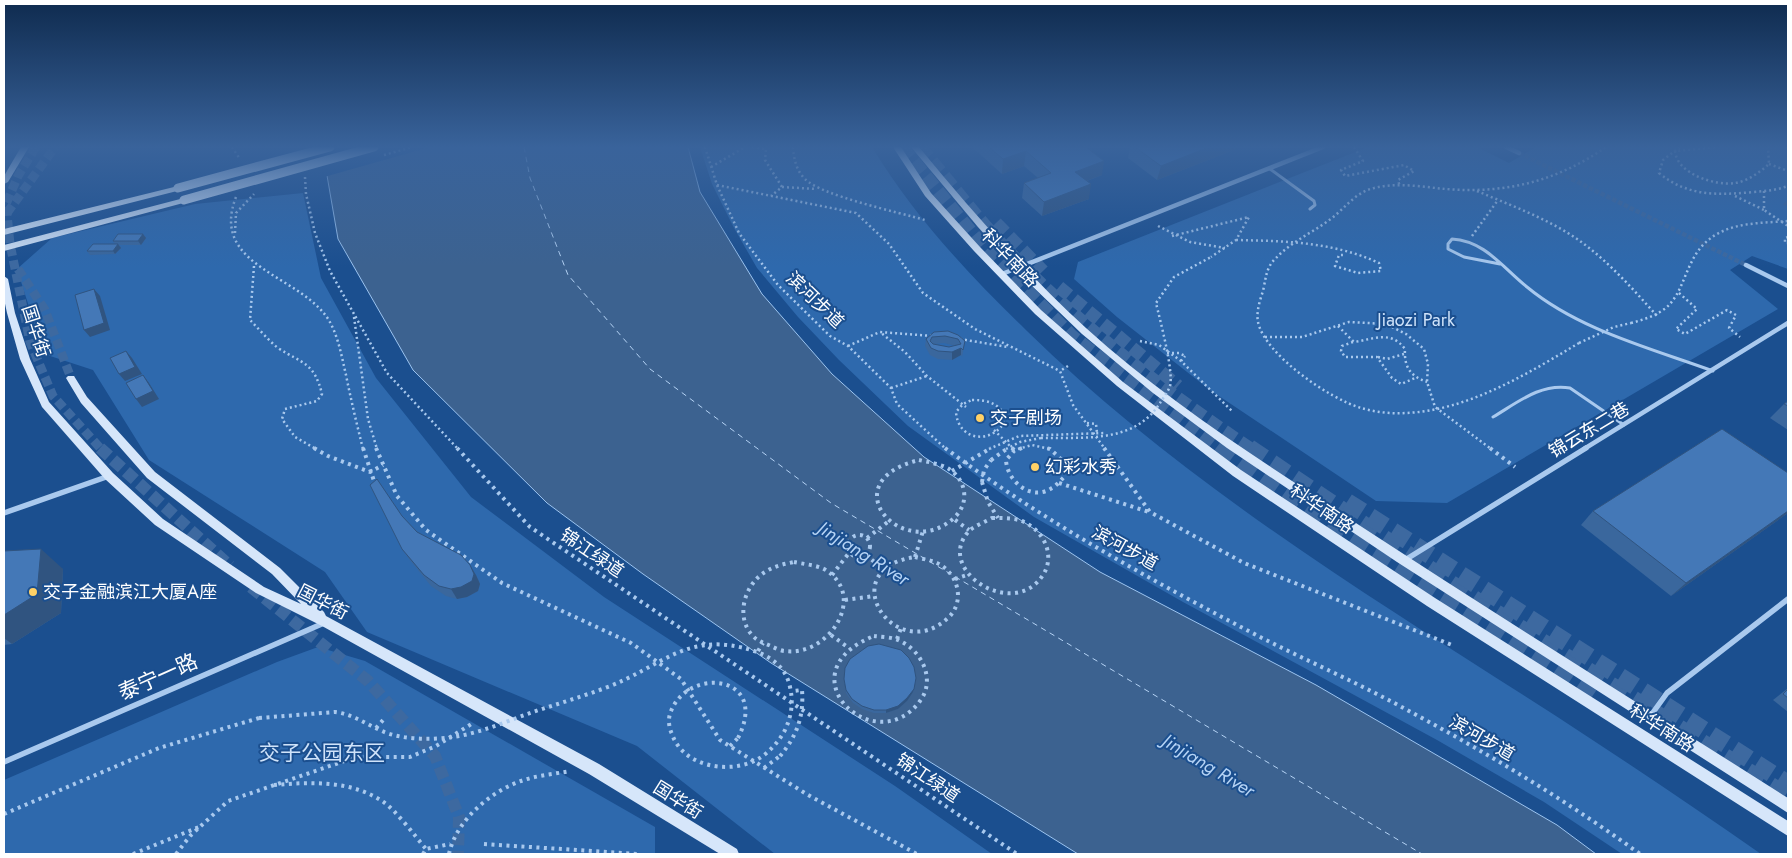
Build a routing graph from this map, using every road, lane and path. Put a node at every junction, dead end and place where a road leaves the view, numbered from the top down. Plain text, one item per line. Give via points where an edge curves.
1 (182, 187) edge
2 (230, 187) edge
3 (305, 187) edge
4 (718, 187) edge
5 (726, 187) edge
6 (782, 187) joint
7 (815, 187) edge
8 (923, 187) edge
9 (947, 187) edge
10 (1224, 187) edge
11 (1295, 187) edge
12 (1400, 187) edge
13 (1401, 187) edge
14 (1519, 187) edge
15 (1679, 187) edge
16 (1783, 187) edge
17 (820, 190) junction
18 (1475, 190) junction
19 (258, 191) dead end
20 (1764, 191) junction
21 (1733, 195) junction
22 (771, 197) junction
23 (1498, 200) junction
24 (1310, 209) dead end
25 (1764, 210) junction
26 (925, 220) dead end
27 (1788, 221) edge
28 (1781, 222) junction
29 (1158, 226) dead end
30 (1788, 226) edge
31 (4, 232) edge
32 (1172, 236) junction
33 (1788, 237) edge
34 (1236, 240) junction
35 (1469, 240) junction
36 (1294, 242) junction
37 (1788, 244) edge
38 (4, 248) edge
39 (1226, 248) junction
40 (1343, 255) dead end
41 (1500, 264) junction
42 (1746, 265) tunnel mouth
43 (254, 266) junction
44 (1019, 267) junction
45 (1002, 274) junction
46 (4, 279) edge
47 (1788, 286) edge
48 (1679, 293) junction
49 (353, 314) junction
50 (1656, 316) junction
51 (1788, 323) edge
52 (1338, 326) junction
53 (880, 332) junction
54 (935, 336) edge
55 (1265, 337) junction
56 (1740, 337) dead end
57 (953, 338) edge
58 (1140, 341) dead end
59 (1354, 342) junction
60 (848, 346) junction
61 (1012, 347) junction
62 (1167, 353) junction
63 (1404, 354) junction
64 (1377, 357) junction
65 (1181, 361) junction
66 (1068, 366) dead end
67 (1060, 371) junction
68 (1712, 372) junction
69 (927, 376) junction
70 (71, 378) tunnel mouth
71 (1415, 378) junction
72 (1427, 382) junction
73 (891, 388) junction
74 (964, 406) junction
75 (1436, 407) junction
76 (1232, 411) dead end
77 (1493, 417) dead end
78 (1086, 423) junction
79 (1624, 425) junction
80 (995, 432) junction
81 (1097, 433) junction
82 (1116, 433) junction
83 (1010, 445) junction
84 (1014, 450) junction
85 (383, 465) junction
86 (1515, 467) dead end
87 (952, 471) junction
88 (370, 472) junction
89 (109, 476) junction
90 (1060, 483) junction
91 (379, 492) edge
92 (1150, 512) junction
93 (4, 513) edge
94 (998, 518) junction
95 (954, 520) junction
96 (889, 521) junction
97 (969, 530) junction
98 (923, 531) junction
99 (867, 538) junction
100 (849, 553) junction
101 (866, 554) junction
102 (915, 557) junction
103 (1404, 560) junction
104 (884, 570) junction
105 (832, 574) junction
106 (967, 575) junction
107 (955, 578) junction
108 (874, 596) junction
109 (1788, 598) edge
110 (845, 600) junction
111 (326, 622) junction
112 (901, 628) junction
113 (831, 635) junction
114 (897, 639) junction
115 (763, 644) junction
116 (1452, 645) dead end
117 (849, 648) junction
118 (758, 651) junction
119 (793, 691) junction
120 (1649, 718) junction
121 (384, 719) dead end
122 (473, 722) dead end
123 (376, 728) junction
124 (730, 746) junction
125 (4, 762) edge
126 (764, 768) junction
127 (573, 771) dead end
128 (267, 786) junction
129 (1788, 806) edge
130 (4, 814) edge
131 (201, 826) junction
132 (1788, 829) edge
133 (450, 844) junction
134 (484, 844) dead end
135 (424, 852) edge
136 (133, 854) edge
137 (176, 854) edge
138 (450, 854) edge
139 (638, 854) edge
140 (730, 854) edge
141 (917, 854) edge
142 (1017, 854) edge
143 (1640, 854) edge

1 - 31 main road, bridge
2 - 38 main road, bridge
3 - 49 path, 锦江绿道 via 315,233 330,271
4 - 60 path, 滨河步道 via 740,232 778,285 830,336
5 - 22 path
6 - 17 path
6 - 22 path
7 - 17 path
8 - 45 main road, 科华南路
9 - 44 main road, 科华南路
10 - 44 street
11 - 24 lane via 1314,201 1315,205
12 - 36 path via 1366,190
13 - 18 path
14 - 18 path
15 - 21 path via 1710,196
16 - 20 path
17 - 26 path
18 - 23 path
19 - 43 path via 236,213 237,245
20 - 21 path
20 - 25 path
21 - 25 path
22 - 61 path via 856,213 889,244 923,293 975,329
23 - 35 path
23 - 50 path via 1578,240 1627,282
25 - 28 path
27 - 28 path
28 - 30 path
28 - 48 path via 1747,225 1710,238 1693,257 1681,279
29 - 32 path
32 - 34 path via 1249,217
32 - 39 path via 1207,247
33 - 37 path via 1785,238
34 - 36 path
34 - 39 path
35 - 41 lane via 1488,251
35 - 41 lane via 1452,239 1448,249 1464,257
36 - 40 path via 1362,254 1379,263 1381,271 1363,276 1346,272 1335,266 1339,255
36 - 55 path via 1269,265 1258,323
39 - 62 path, bridge via 1174,277 1156,303
41 - 68 lane via 1530,289 1568,313
42 - 47 street
43 - 88 path via 320,307 333,327
43 - 88 path via 250,320 278,347 309,363 322,394 317,401 285,409 282,419 295,437 328,456
44 - 45 street
44 - 103 main road, 科华南路 via 1052,301 1123,363 1206,429
45 - 132 main road, 科华南路 via 1038,312 1098,366 1237,473 1431,602
46 - 89 main road, 国华街 via 25,359 45,404
48 - 50 path
48 - 56 path via 1697,309 1676,329 1685,334 1727,310 1736,315 1729,328
49 - 85 path via 368,419
49 - 142 path, 锦江绿道 via 388,373 530,527
50 - 75 path, bridge via 1614,327 1578,343 1519,377
51 - 68 street, 锦云东二巷
52 - 55 path via 1302,337
52 - 59 path
52 - 72 path via 1362,321 1386,324 1406,334 1424,349 1428,364
53 - 54 path
53 - 60 path
53 - 69 path
55 - 75 path via 1274,350 1324,392 1359,408 1408,413
57 - 61 path
58 - 65 path via 1159,345
59 - 63 path via 1385,336 1403,345
59 - 64 path via 1342,346 1345,357
60 - 73 path, 滨河步道
61 - 67 path
62 - 65 path, bridge via 1179,352 1186,356
62 - 82 path, bridge via 1170,386 1161,401 1146,420 1133,429
63 - 64 path
63 - 71 path via 1406,368
64 - 71 path via 1390,379 1409,383
65 - 76 path
66 - 67 path
67 - 78 path via 1074,405
68 - 79 street, 锦云东二巷
69 - 73 path
69 - 74 path
70 - 111 main road via 84,400 151,475 276,571
71 - 72 path
72 - 75 path
73 - 143 path, 滨河步道 via 896,404 936,441 1055,524 1263,638 1409,711 1579,810
74 - 80 path via 956,412 955,418 961,430 976,437
74 - 80 path via 980,399 996,403 1006,419 1004,426
75 - 86 path
77 - 79 lane via 1550,386 1561,385
78 - 81 path via 1096,424
78 - 92 path
79 - 103 street, 锦云东二巷
80 - 83 path
81 - 82 path, bridge
81 - 87 path, bridge via 1019,436
82 - 83 path, bridge via 1020,440
83 - 84 path
83 - 94 path, bridge via 991,460 984,470 982,482 988,502
84 - 90 path via 1041,446 1058,455 1065,469
84 - 90 path via 1005,462 1008,477 1014,484 1043,492
85 - 88 path
85 - 124 path via 397,496 426,530 502,583 631,643 681,679 720,740
87 - 95 path via 965,487 966,500
87 - 96 path via 934,462 919,460 892,468 882,478 876,500
88 - 91 path
89 - 93 street
89 - 111 main road, 国华街 via 159,522 182,538 260,590
90 - 92 path
92 - 116 path via 1244,562
94 - 97 path via 979,522
94 - 106 path via 1019,520 1032,526 1041,536 1048,546 1050,560 1046,572 1038,583 1010,593 993,591
95 - 97 path
95 - 98 path via 943,527
96 - 98 path via 901,528
96 - 99 path
97 - 106 path via 959,551 960,563
98 - 102 path
99 - 100 path via 852,538 847,547
99 - 101 path via 871,547
100 - 101 path via 859,557
100 - 105 path
101 - 104 path
102 - 104 path via 902,559
102 - 107 path via 929,558 941,564
103 - 120 main road, 科华南路
104 - 108 path via 875,584
105 - 110 path via 843,590
105 - 115 path via 810,563 794,562 771,569 752,584 745,597 743,611 746,626
106 - 107 path
107 - 112 path via 960,595 950,618 925,630
108 - 110 path
108 - 112 path via 885,619
109 - 120 street via 1667,693
110 - 113 path via 843,619
111 - 125 street, 泰宁一路
111 - 140 main road, 国华街 via 594,769
112 - 114 path
113 - 115 path via 820,644 804,650 786,651
113 - 117 path
114 - 117 path via 874,636
114 - 117 path via 914,648 928,671 927,686 921,700 911,712 896,720 863,719 849,711 839,699 834,672
115 - 118 path
118 - 119 path, bridge via 779,665
118 - 123 path, bridge via 718,644 682,649 600,690 478,731 440,738 388,733
119 - 124 path, bridge via 793,712 780,740 765,755 748,765 717,768 694,760 679,749 670,733 668,717 688,688 707,681 726,683 738,690 749,712 746,727
119 - 126 path, bridge via 802,690 802,719 780,756
120 - 129 main road, 科华南路
121 - 123 path
122 - 128 path via 436,746 410,757 356,758
123 - 130 path, bridge via 340,713 259,718 159,748
124 - 126 path
126 - 141 path
127 - 133 path via 516,783 474,811
128 - 131 path via 228,801
128 - 135 path via 313,782 352,787 383,801
131 - 136 path
131 - 137 path
133 - 135 path
133 - 138 path
134 - 139 path

